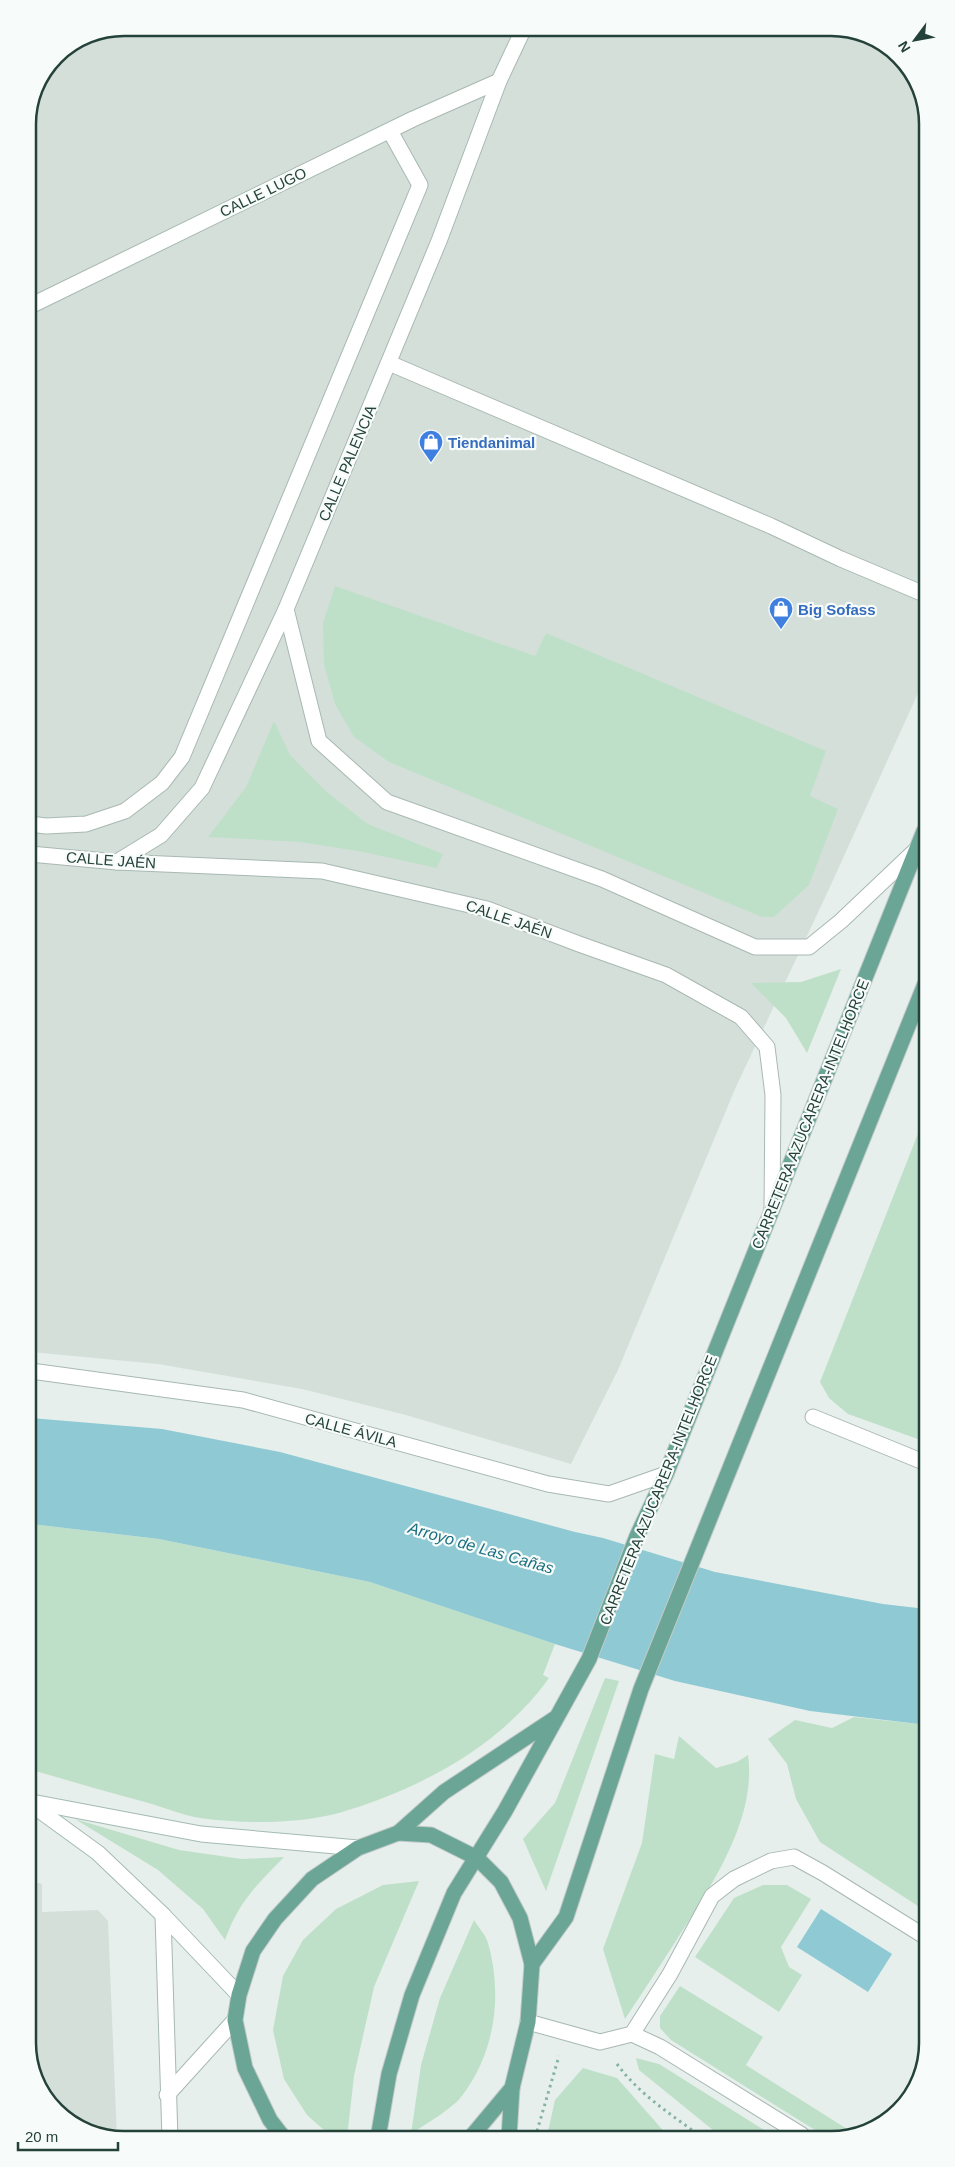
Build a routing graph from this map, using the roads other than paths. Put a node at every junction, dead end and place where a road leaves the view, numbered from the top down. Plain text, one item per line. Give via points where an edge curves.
1 (520, 36) edge
2 (500, 82) junction
3 (390, 131) junction
4 (36, 302) edge
5 (388, 363) junction
6 (919, 592) edge
7 (286, 610) junction
8 (36, 825) edge
9 (919, 844) edge
10 (917, 849) junction
11 (36, 855) edge
12 (117, 862) junction
13 (919, 999) edge
14 (772, 1210) junction
15 (36, 1371) edge
16 (813, 1417) dead end
17 (919, 1460) edge
18 (666, 1474) junction
19 (557, 1717) junction
20 (36, 1803) edge
21 (36, 1809) edge
22 (398, 1833) junction
23 (358, 1848) junction
24 (477, 1858) junction
25 (163, 1915) junction
26 (919, 1933) edge
27 (532, 1964) junction
28 (239, 1995) junction
29 (235, 2020) junction
30 (528, 2022) junction
31 (632, 2034) junction
32 (512, 2088) junction
33 (168, 2095) junction
34 (270, 2120) junction
35 (170, 2131) edge
36 (279, 2131) edge
37 (283, 2131) edge
38 (379, 2131) edge
39 (476, 2131) edge
40 (509, 2131) edge
41 (796, 2131) edge

1 - 2 street, CALLE PALENCIA
2 - 3 street, CALLE LUGO
2 - 5 street, CALLE PALENCIA
3 - 4 street, CALLE LUGO
3 - 8 street via 420,185 182,757 162,783 125,811 86,824
5 - 6 street
5 - 7 street, CALLE PALENCIA
7 - 10 street via 319,741 387,802 602,879 755,947 809,947
7 - 12 street, CALLE PALENCIA via 202,788 161,835
9 - 10 main road, CARRETERA AZUCARERA-INTELHORCE
10 - 14 main road, CARRETERA AZUCARERA-INTELHORCE
11 - 12 street, CALLE JAÉN
12 - 14 street, CALLE JAÉN via 322,870 487,909 666,975 741,1017 767,1046 773,1095
13 - 27 main road via 641,1688 566,1917
14 - 18 main road, CARRETERA AZUCARERA-INTELHORCE
15 - 18 street, CALLE ÁVILA via 243,1400 556,1486 609,1494
16 - 17 street
18 - 19 main road, CARRETERA AZUCARERA-INTELHORCE via 637,1536 589,1659
19 - 22 main road via 444,1792
19 - 24 main road, CARRETERA AZUCARERA-INTELHORCE
20 - 23 street via 201,1834
21 - 25 street via 98,1853
22 - 23 main road
22 - 24 main road via 432,1835
23 - 28 main road via 312,1880 275,1919 253,1951
24 - 27 main road via 502,1882 520,1918
24 - 38 main road, CARRETERA AZUCARERA-INTELHORCE via 454,1893 412,1995 389,2074
25 - 28 street
25 - 33 street
26 - 31 street via 794,1857 771,1861 734,1879 712,1896 670,1974
27 - 30 main road
28 - 29 main road
29 - 33 street
29 - 34 main road via 245,2068
30 - 31 street via 600,2042
30 - 32 main road
31 - 41 street via 660,2047
32 - 39 main road
32 - 40 main road
33 - 35 street
34 - 36 main road
34 - 37 main road

